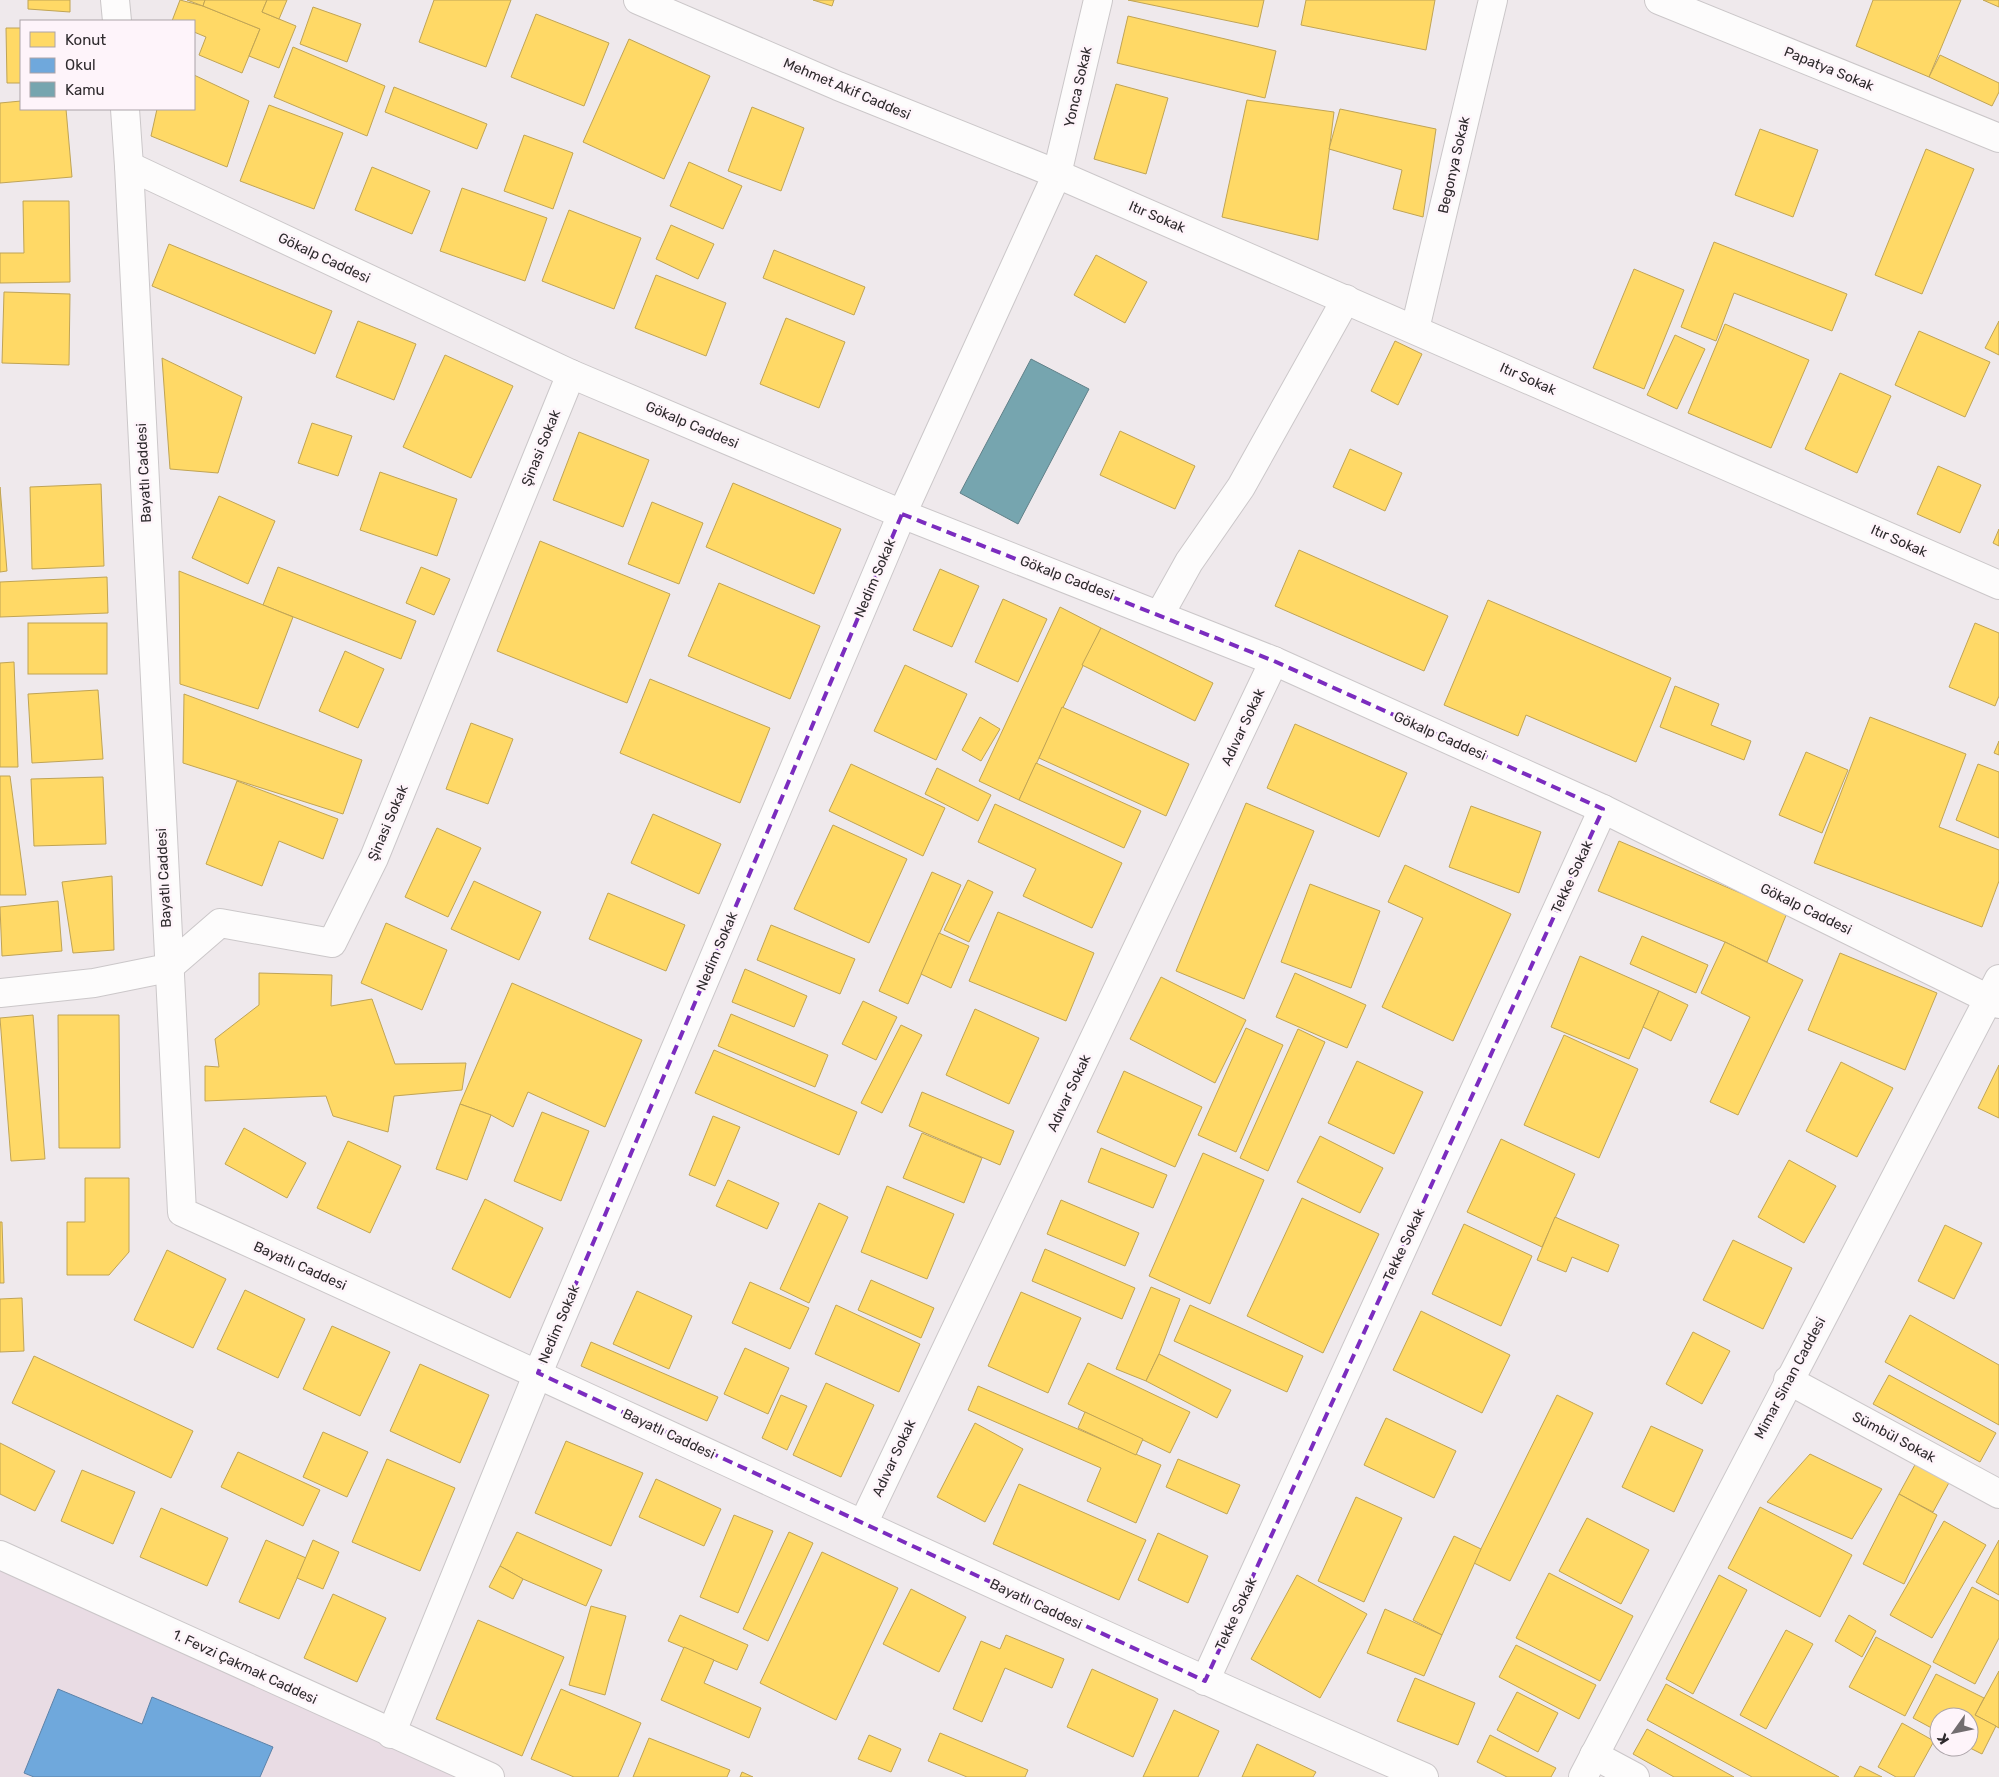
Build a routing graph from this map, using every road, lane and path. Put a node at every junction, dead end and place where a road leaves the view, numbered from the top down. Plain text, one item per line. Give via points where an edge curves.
1 (116, 0) edge
2 (638, 0) edge
3 (1098, 0) edge
4 (1493, 0) edge
5 (1659, 0) edge
6 (672, 7) edge
7 (117, 20) edge
8 (125, 110) edge
9 (1999, 138) edge
10 (130, 166) junction
11 (1057, 174) junction
12 (1346, 299) junction
13 (1415, 329) junction
14 (571, 374) junction
15 (902, 514) junction
16 (1999, 585) edge
17 (1160, 614) junction
18 (1274, 662) junction
19 (1603, 809) junction
20 (168, 968) junction
21 (0, 993) edge
22 (1995, 994) edge
23 (538, 1373) junction
24 (1788, 1380) junction
25 (1999, 1494) edge
26 (863, 1524) junction
27 (0, 1555) edge
28 (1205, 1681) junction
29 (391, 1734) junction
30 (1589, 1766) edge
31 (490, 1777) edge
32 (1424, 1777) edge
33 (1635, 1777) edge

1 - 7 street
2 - 6 street, Mehmet Akif Caddesi
3 - 11 street, Yonca Sokak
4 - 13 street, Begonya Sokak
5 - 9 street, Papatya Sokak
6 - 11 street, Mehmet Akif Caddesi via 838,86
8 - 10 street, Bayatlı Caddesi
10 - 14 street, Gökalp Caddesi
10 - 20 street, Bayatlı Caddesi
11 - 12 street, Itır Sokak
11 - 15 street, Nedim Sokak
12 - 13 street, Itır Sokak
12 - 17 street via 1241,487 1189,562
13 - 16 street, Itır Sokak
14 - 15 street, Gökalp Caddesi
14 - 20 street, Şinasi Sokak via 374,858 332,942 220,923
15 - 17 street, Gökalp Caddesi
15 - 23 street, Nedim Sokak
17 - 18 street, Gökalp Caddesi
18 - 19 street, Gökalp Caddesi
18 - 26 street, Adıvar Sokak
19 - 22 street, Gökalp Caddesi
19 - 28 street, Tekke Sokak
20 - 21 street, Şinasi Sokak via 94,983
20 - 23 street, Bayatlı Caddesi via 182,1212
22 - 24 street, Mimar Sinan Caddesi
23 - 26 street, Bayatlı Caddesi
23 - 29 street, Nedim Sokak
24 - 25 street, Sümbül Sokak
24 - 30 street, Mimar Sinan Caddesi
26 - 28 street, Bayatlı Caddesi
27 - 29 street, 1. Fevzi Çakmak Caddesi
28 - 32 street, Bayatlı Caddesi
29 - 31 street, 1. Fevzi Çakmak Caddesi
30 - 33 street

